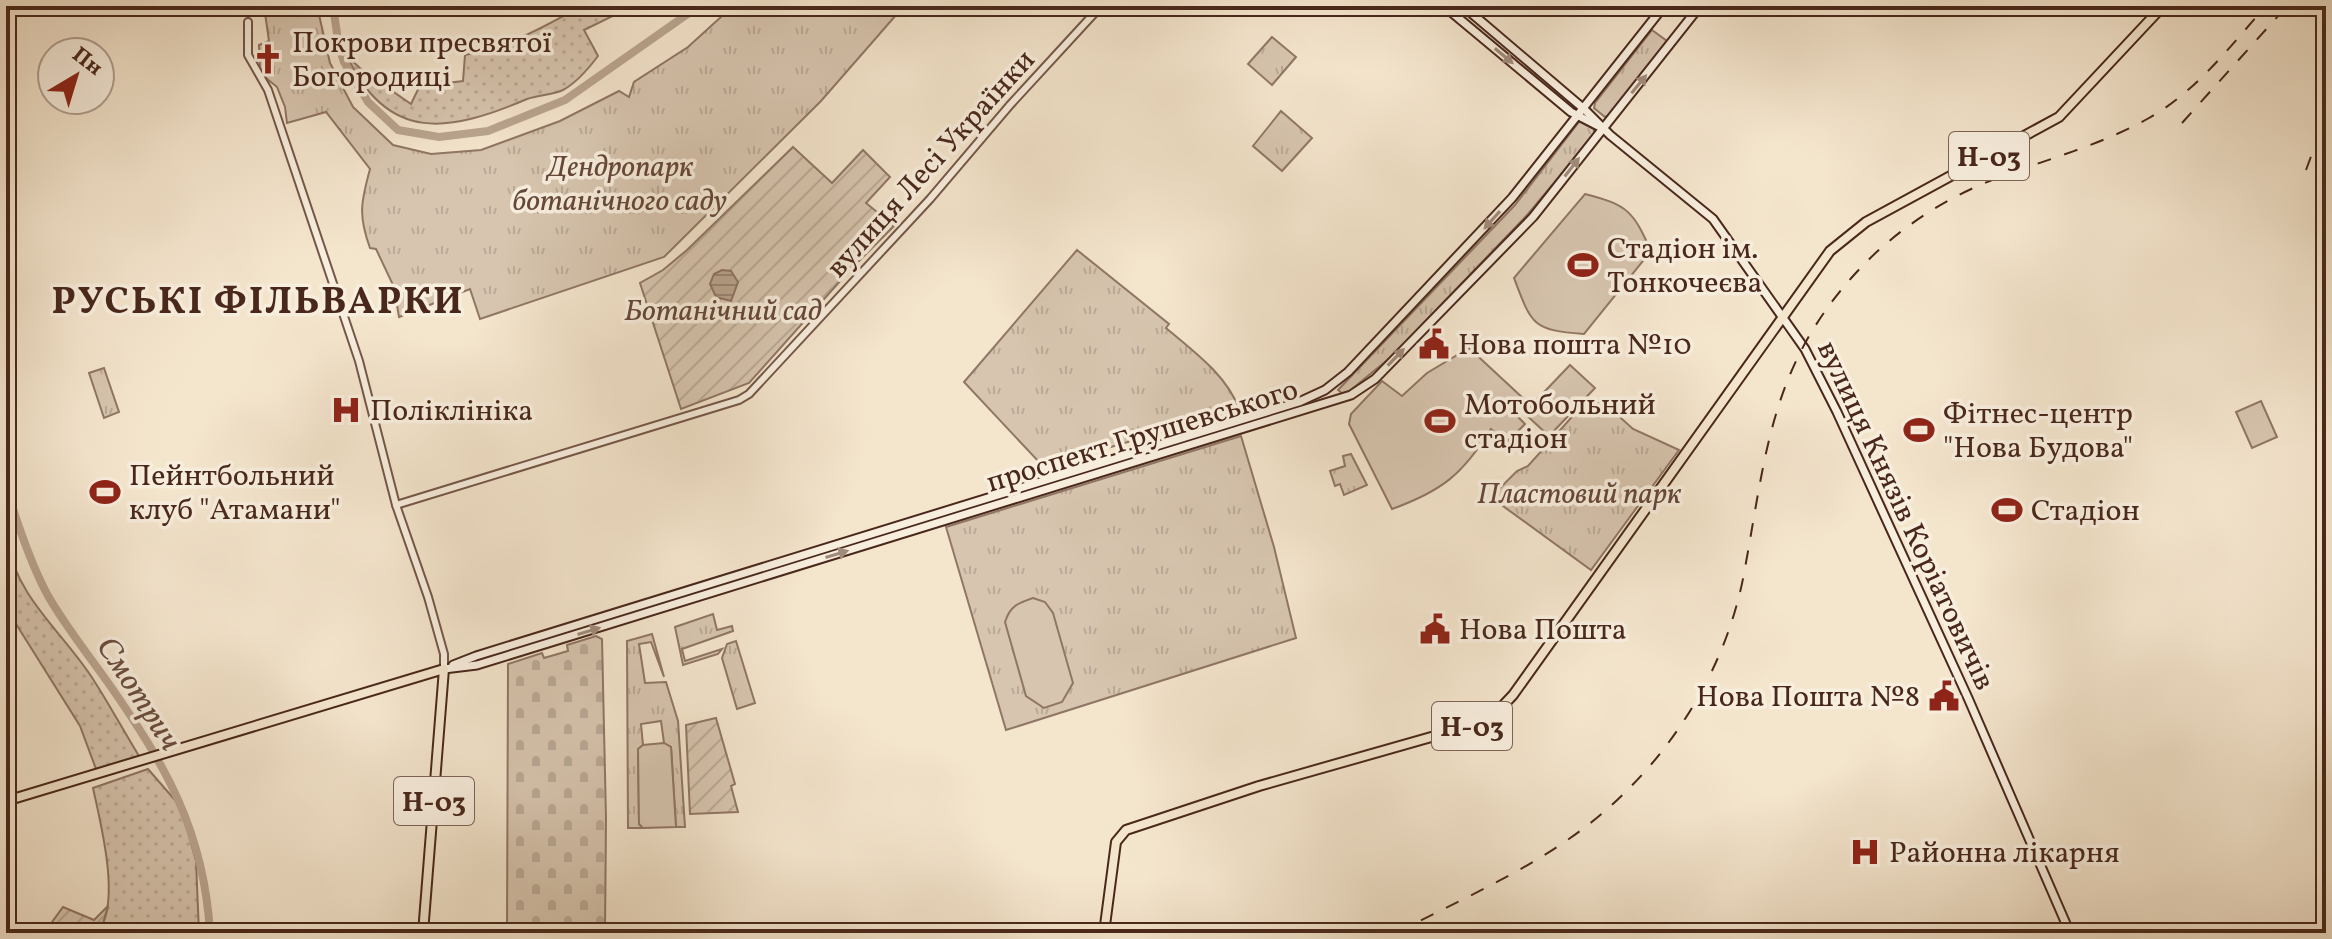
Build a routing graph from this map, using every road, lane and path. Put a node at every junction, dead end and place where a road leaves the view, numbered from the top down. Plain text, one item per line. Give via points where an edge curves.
1 (1101, 6) edge
2 (1444, 6) edge
3 (1463, 6) edge
4 (1664, 6) edge
5 (1700, 6) edge
6 (2163, 6) edge
7 (248, 22) dead end
8 (1584, 109) junction
9 (1578, 117) junction
10 (1603, 129) junction
11 (1782, 316) junction
12 (396, 505) junction
13 (444, 669) junction
14 (6, 801) edge
15 (423, 933) edge
16 (1104, 933) edge
17 (2070, 933) edge

1 - 12 street, вулиця Лесі Українки via 749,394
2 -> 9 main road, вулиця Князів Коріатовичів
3 - 8 main road, вулиця Князів Коріатовичів
4 - 8 main road, проспект Грушевського
10 -> 5 main road, проспект Грушевського
6 - 11 main road, Н-03 via 2059,117 1866,222 1830,251
7 - 12 street via 248,55 268,90 359,361
8 - 9 main road, проспект Грушевського
8 - 10 main road, вулиця Князів Коріатовичів
9 - 10 main road, вулиця Князів Коріатовичів
9 -> 13 main road, проспект Грушевського via 1471,243 1348,372 1317,394
10 - 11 main road, вулиця Князів Коріатовичів via 1713,219
13 -> 10 main road, проспект Грушевського via 490,661 1351,395 1375,379 1533,217
11 - 16 main road, Н-03 via 1495,714 1477,724 1126,830 1116,842
11 - 17 main road, вулиця Князів Коріатовичів via 1837,412
12 - 13 street via 428,597
13 - 14 main road, проспект Грушевського
13 - 15 main road, Н-03

